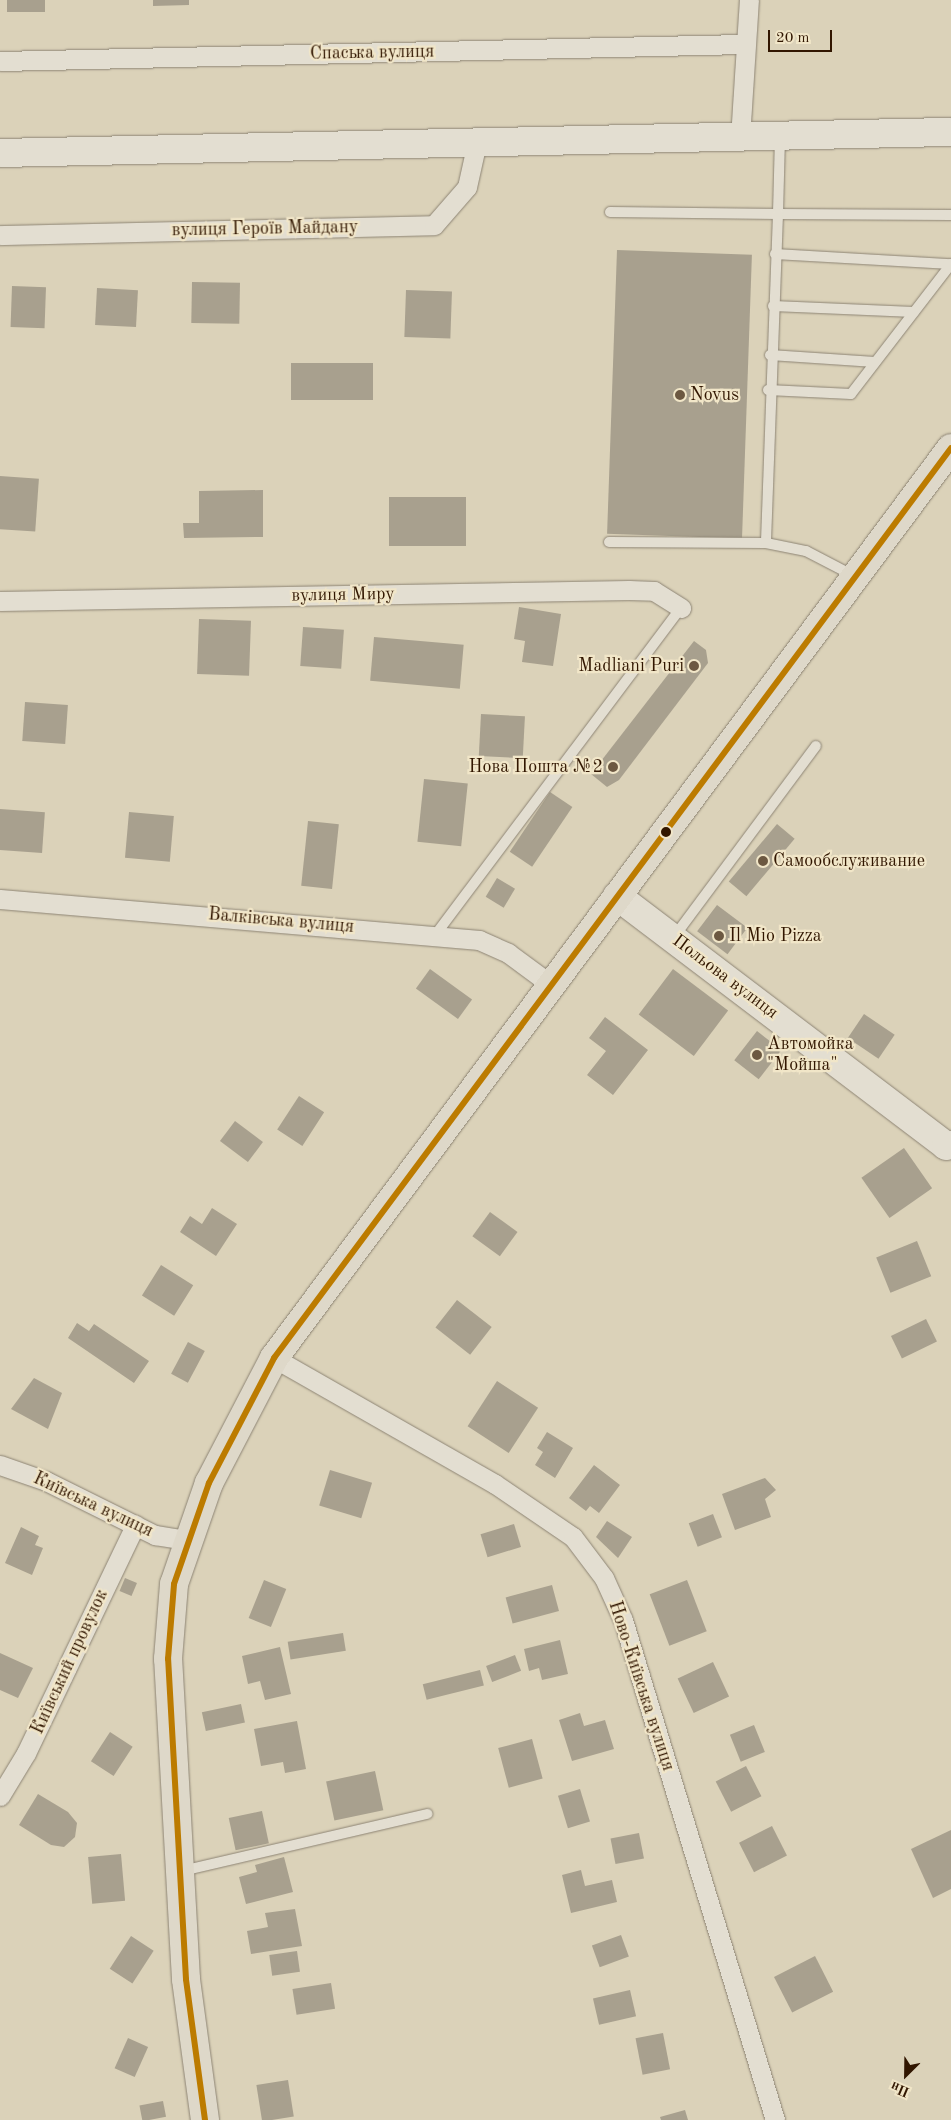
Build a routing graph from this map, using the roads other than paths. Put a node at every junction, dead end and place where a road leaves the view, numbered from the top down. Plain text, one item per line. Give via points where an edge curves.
1 (749, 0) edge
2 (744, 44) junction
3 (0, 61) edge
4 (951, 132) edge
5 (780, 137) junction
6 (740, 138) junction
7 (477, 142) junction
8 (0, 153) edge
9 (610, 212) dead end
10 (778, 214) junction
11 (951, 215) edge
12 (0, 235) edge
13 (775, 254) junction
14 (951, 264) edge
15 (772, 306) junction
16 (914, 312) junction
17 (770, 355) junction
18 (875, 362) junction
19 (768, 390) junction
20 (951, 448) edge
21 (609, 542) dead end
22 (766, 542) junction
23 (857, 577) junction
24 (0, 602) edge
25 (681, 608) joint
26 (816, 746) dead end
27 (617, 896) junction
28 (0, 899) edge
29 (436, 934) junction
30 (673, 938) junction
31 (550, 984) junction
32 (949, 1147) edge
33 (274, 1358) junction
34 (0, 1465) edge
35 (135, 1525) junction
36 (186, 1540) junction
37 (0, 1796) edge
38 (427, 1814) dead end
39 (178, 1872) junction
40 (205, 2120) edge
41 (775, 2120) edge

1 - 2 street
2 - 3 street, Спаська вулиця
2 - 6 street
4 - 5 street
5 - 6 street
5 - 10 lane
6 - 7 street
7 - 8 street
7 - 12 street, вулиця Героїв Майдану via 467,187 434,225
9 - 10 lane
10 - 11 lane
10 - 13 lane
13 - 14 lane
13 - 15 lane
14 - 16 lane
15 - 16 lane
15 - 17 lane
16 - 18 lane
17 - 18 lane
17 - 19 lane
18 - 19 lane via 851,394
19 - 22 lane
20 - 23 main road
21 - 22 lane
22 - 23 lane via 806,551
23 - 27 main road
24 - 25 street, вулиця Миру via 630,590 654,591
25 - 29 lane
26 - 30 lane
27 - 30 street, Польова вулиця
27 - 31 main road
28 - 29 street, Валківська вулиця
29 - 31 street, Валківська вулиця via 480,940 501,950
30 - 32 street, Польова вулиця
31 - 33 main road
33 - 36 main road via 234,1428
33 - 41 street, Ново-Київська вулиця via 495,1484 573,1536 604,1578 623,1620
34 - 35 street, Київська вулиця via 46,1481
35 - 36 street, Київська вулиця via 155,1535
35 - 37 street, Київський провулок via 26,1753
36 - 39 main road via 174,1584 168,1659
38 - 39 lane
39 - 40 main road via 186,1979

